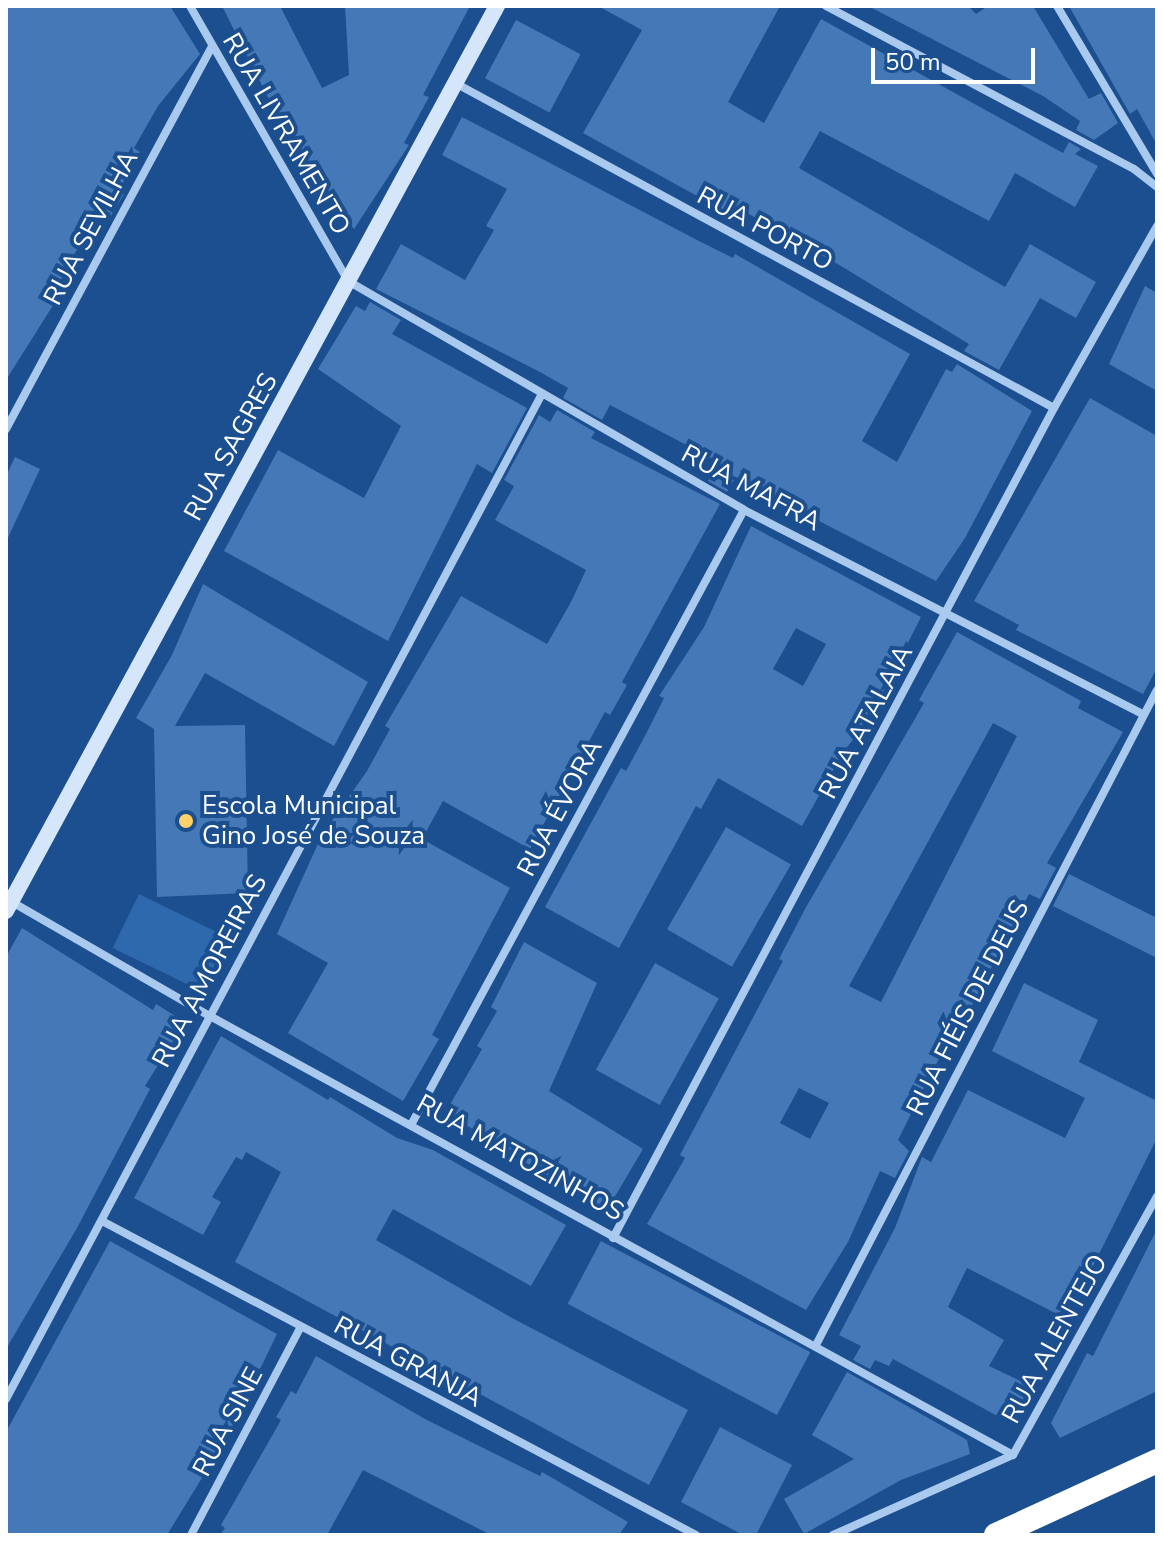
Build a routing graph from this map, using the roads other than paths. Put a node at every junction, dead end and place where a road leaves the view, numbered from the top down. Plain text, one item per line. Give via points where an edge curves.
1 (190, 6) edge
2 (497, 6) edge
3 (826, 6) edge
4 (1057, 6) edge
5 (212, 46) junction
6 (457, 84) junction
7 (1157, 174) edge
8 (1157, 187) edge
9 (1157, 226) edge
10 (348, 281) junction
11 (542, 394) junction
12 (1054, 408) junction
13 (6, 429) edge
14 (744, 510) junction
15 (947, 613) junction
16 (1157, 690) edge
17 (1143, 714) junction
18 (8, 903) edge
19 (208, 1015) junction
20 (411, 1125) junction
21 (1157, 1196) edge
22 (102, 1221) junction
23 (613, 1238) junction
24 (300, 1328) junction
25 (816, 1345) junction
26 (6, 1399) edge
27 (1013, 1455) junction
28 (1157, 1461) edge
29 (191, 1535) edge
30 (696, 1535) edge
31 (833, 1535) edge
32 (996, 1535) edge

1 - 5 street, RUA LIVRAMENTO
2 - 6 street, RUA SAGRES
3 - 8 street via 1134,169
4 - 7 street
5 - 10 street, RUA LIVRAMENTO
5 - 13 street, RUA SEVILHA
6 - 10 street, RUA SAGRES
6 - 12 street, RUA PORTO
9 - 12 street, RUA ATALAIA
10 - 11 street, RUA MAFRA
10 - 18 street, RUA SAGRES
11 - 14 street, RUA MAFRA
11 - 19 street, RUA AMOREIRAS
12 - 15 street, RUA ATALAIA
14 - 15 street, RUA MAFRA
14 - 20 street, RUA ÉVORA
15 - 17 street, RUA MAFRA
15 - 23 street, RUA ATALAIA
16 - 17 street, RUA FIÉIS DE DEUS
17 - 25 street, RUA FIÉIS DE DEUS
18 - 19 street, RUA MATOZINHOS
19 - 20 street, RUA MATOZINHOS
19 - 22 street, RUA AMOREIRAS
20 - 23 street, RUA MATOZINHOS
21 - 27 street, RUA ALENTEJO
22 - 24 street, RUA GRANJA
22 - 26 street, RUA AMOREIRAS
23 - 25 street, RUA MATOZINHOS
24 - 29 street, RUA SINE
24 - 30 street, RUA GRANJA
25 - 27 street, RUA MATOZINHOS
27 - 31 street, RUA ALENTEJO
28 - 32 highway

